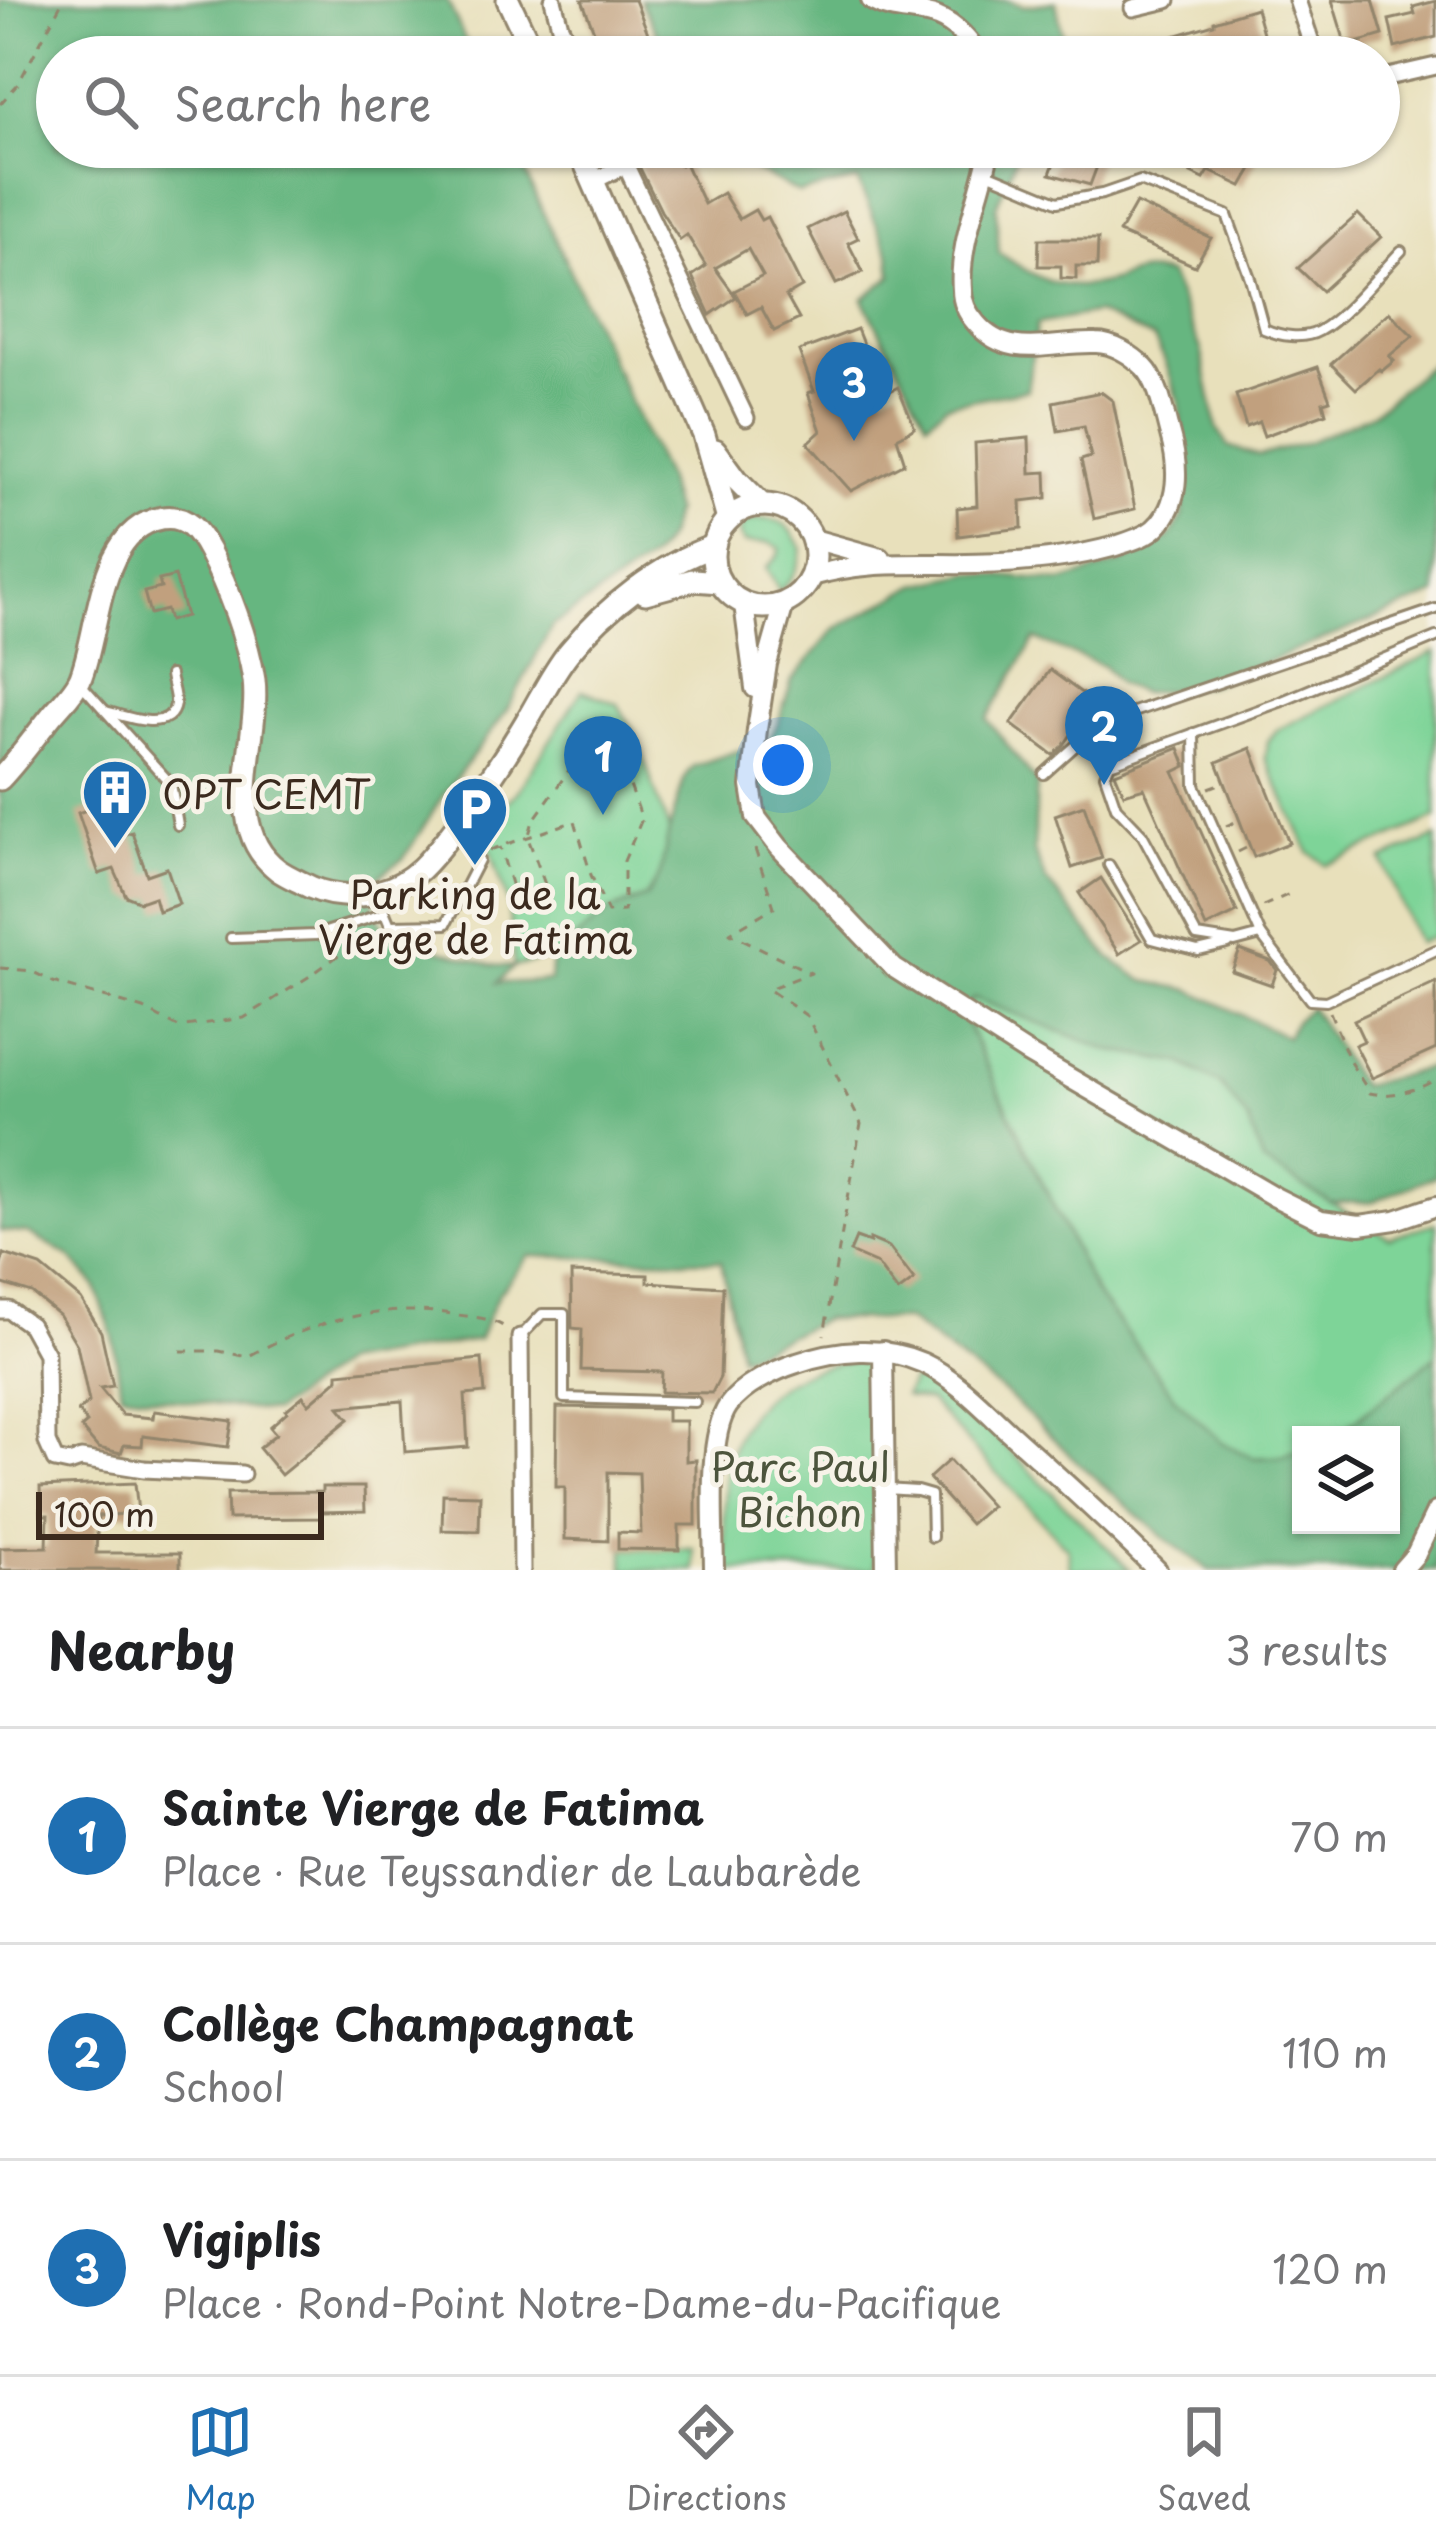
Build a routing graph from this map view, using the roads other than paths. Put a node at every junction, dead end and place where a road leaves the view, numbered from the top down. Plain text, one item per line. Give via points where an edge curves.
1 (508, 0) edge
2 (553, 0) edge
3 (871, 0) edge
4 (1167, 0) edge
5 (1297, 0) edge
6 (1133, 8) dead end
7 (525, 36) edge
8 (565, 36) edge
9 (964, 36) edge
10 (1309, 36) edge
11 (1436, 66) edge
12 (1400, 75) edge
13 (587, 168) edge
14 (620, 168) edge
15 (627, 168) edge
16 (987, 168) edge
17 (986, 172) junction
18 (593, 181) junction
19 (1401, 251) dead end
20 (746, 418) dead end
21 (704, 435) junction
22 (762, 505) junction
23 (728, 520) junction
24 (813, 538) junction
25 (714, 546) junction
26 (897, 563) junction
27 (812, 576) junction
28 (720, 582) junction
29 (627, 597) junction
30 (745, 604) junction
31 (784, 604) junction
32 (1436, 609) edge
33 (1436, 637) edge
34 (170, 675) dead end
35 (79, 682) junction
36 (105, 710) junction
37 (757, 730) junction
38 (1194, 733) junction
39 (1044, 774) dead end
40 (0, 778) edge
41 (178, 825) dead end
42 (478, 860) road end
43 (1109, 865) dead end
44 (381, 903) junction
45 (1261, 935) junction
46 (231, 938) dead end
47 (1235, 942) junction
48 (1436, 950) edge
49 (1436, 1206) edge
50 (0, 1310) edge
51 (520, 1336) joint
52 (883, 1351) junction
53 (695, 1402) dead end
54 (242, 1474) dead end
55 (885, 1489) junction
56 (1436, 1512) edge
57 (932, 1537) dead end
58 (522, 1570) edge
59 (714, 1570) edge
60 (886, 1570) edge
61 (1157, 1570) edge
62 (1402, 1570) edge

1 - 7 main road
2 - 8 street
3 - 9 street via 938,17
4 - 6 street
5 - 10 street
11 - 12 street
13 - 18 main road
14 - 18 street
15 - 20 street
16 - 17 street
17 - 19 lane via 1057,202 1140,182 1227,215 1264,329 1280,336 1317,333
17 - 26 street via 962,255 970,317 1004,344 1099,342 1125,352 1148,370 1177,478 1154,529 1130,542 1076,557
18 - 21 main road
21 - 22 main road
21 - 23 main road
22 - 23 main road
22 - 24 main road via 793,513
23 - 25 main road
24 - 26 street
24 - 27 main road
25 - 28 main road
25 - 29 main road
26 - 27 street
27 - 31 main road
28 - 29 main road via 693,580
28 - 30 main road
29 - 44 main road via 566,656 491,780 425,866
30 - 31 main road
30 - 37 street
31 - 37 street
32 - 39 lane via 1101,724
33 - 38 lane
34 - 36 lane via 170,715 130,719
35 - 36 lane
35 - 40 main road
35 - 44 main road via 120,547 138,527 181,518 212,557 246,644 254,684 246,788 260,852 318,892
36 - 41 lane via 171,784
37 - 49 street via 756,817 894,968 1321,1220 1360,1225
38 - 45 lane via 1195,785
38 - 47 lane via 1110,764 1105,775 1116,807 1142,835 1197,936
42 - 44 lane via 446,924 390,925
43 - 47 lane via 1152,939 1198,951
44 - 46 lane via 316,935
45 - 47 lane
45 - 48 lane via 1310,1000 1326,1001
50 - 54 street via 30,1325 46,1354 47,1442 56,1460
51 - 53 lane via 542,1314 564,1313 564,1399
51 - 58 street
52 - 55 street
52 - 59 street via 823,1354 784,1367 727,1408 713,1466
52 - 61 street via 928,1365 962,1389
55 - 57 lane via 931,1496
55 - 60 street
56 - 62 street

